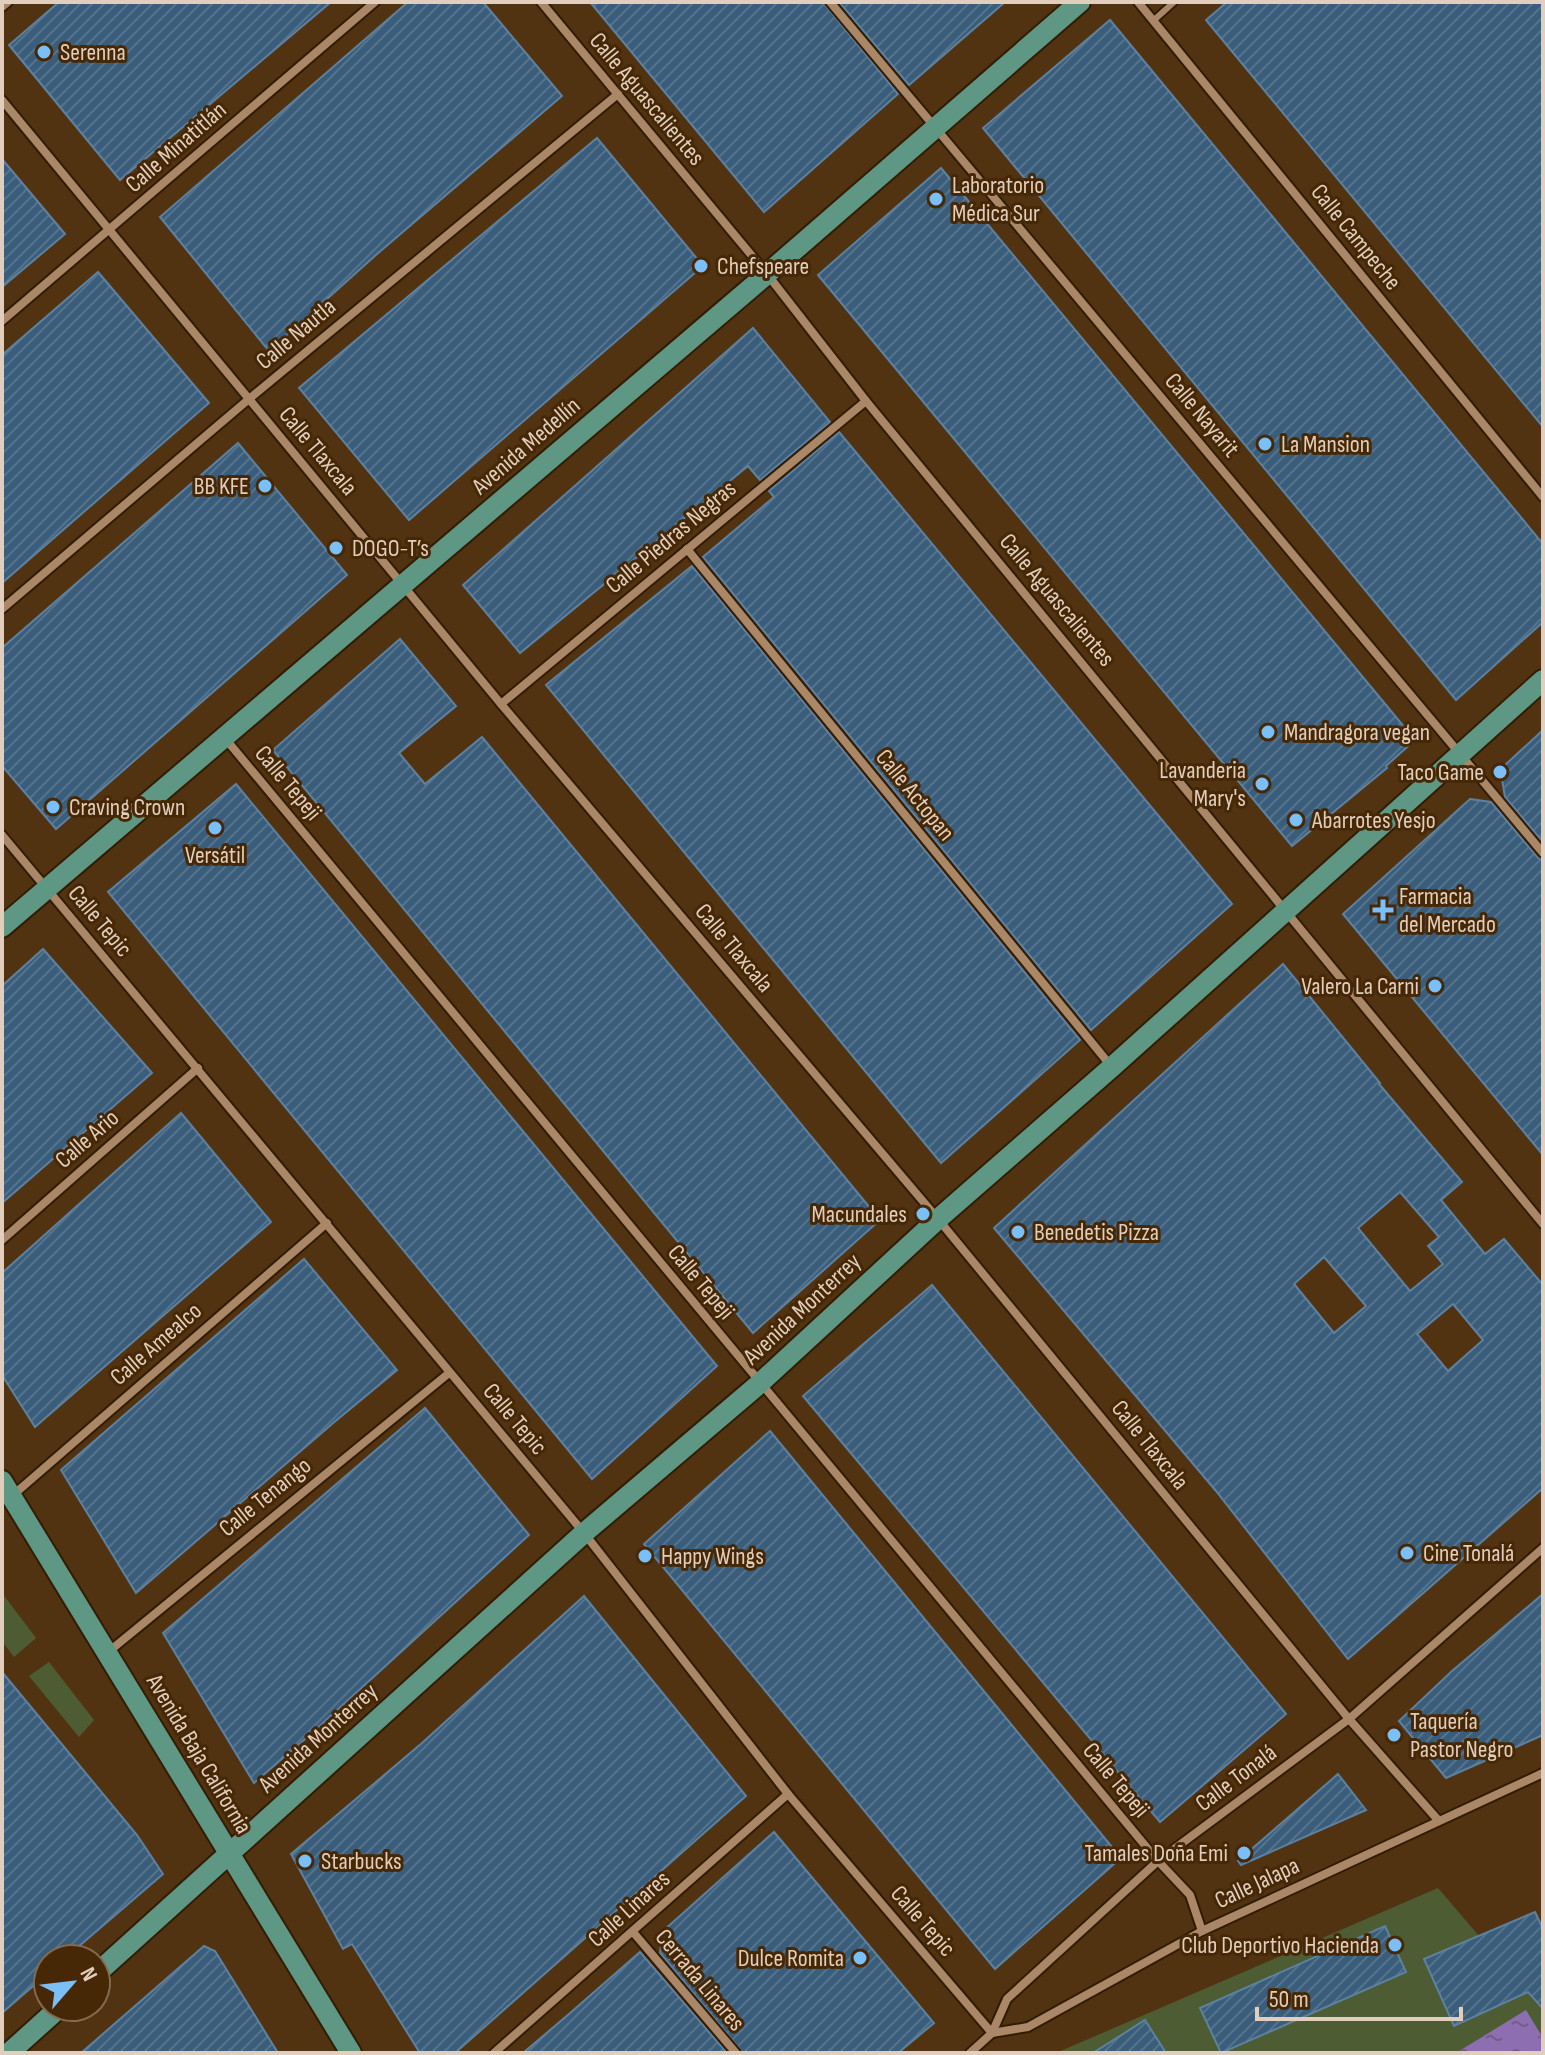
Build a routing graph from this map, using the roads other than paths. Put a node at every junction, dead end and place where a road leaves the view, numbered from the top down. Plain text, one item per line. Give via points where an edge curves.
1 (8, 2) edge
2 (375, 2) edge
3 (541, 2) edge
4 (830, 2) edge
5 (1080, 2) edge
6 (1138, 2) edge
7 (1174, 2) edge
8 (2, 7) edge
9 (1153, 21) junction
10 (618, 94) junction
11 (2, 100) edge
12 (934, 127) junction
13 (110, 231) junction
14 (767, 274) junction
15 (2, 321) edge
16 (249, 399) junction
17 (866, 401) junction
18 (1543, 497) edge
19 (687, 549) junction
20 (403, 585) junction
21 (2, 609) edge
22 (1543, 680) edge
23 (501, 704) junction
24 (223, 736) junction
25 (1460, 754) junction
26 (2, 835) edge
27 (1543, 853) edge
28 (46, 888) junction
29 (1286, 909) junction
30 (2, 927) edge
31 (1112, 1067) junction
32 (198, 1068) junction
33 (938, 1219) junction
34 (327, 1223) junction
35 (1543, 1224) edge
36 (2, 1240) edge
37 (449, 1373) junction
38 (759, 1384) junction
39 (5, 1491) edge
40 (584, 1533) junction
41 (1543, 1548) edge
42 (107, 1653) junction
43 (1349, 1719) junction
44 (1543, 1773) edge
45 (788, 1794) junction
46 (1438, 1820) junction
47 (229, 1854) junction
48 (1158, 1861) junction
49 (1202, 1931) junction
50 (633, 1932) junction
51 (112, 1960) edge
52 (42, 2023) edge
53 (992, 2033) junction
54 (9, 2053) edge
55 (351, 2053) edge
56 (494, 2053) edge
57 (736, 2053) edge
58 (970, 2053) edge

1 - 8 street
2 - 13 street, Calle Minatitlán
3 - 10 street, Calle Aguascalientes
4 - 12 street, Calle Nayarit
5 - 12 main road, Avenida Medellín
6 - 9 street, Calle Campeche
7 - 9 lane
9 - 18 street, Calle Campeche
10 - 14 street, Calle Aguascalientes
10 - 16 street, Calle Nautla
11 - 13 street, Calle Tlaxcala
12 - 14 main road, Avenida Medellín
12 - 25 street, Calle Nayarit
13 - 15 street, Calle Minatitlán
13 - 16 street, Calle Tlaxcala
14 - 17 street, Calle Aguascalientes
14 - 20 main road, Avenida Medellín
16 - 20 street, Calle Tlaxcala
16 - 21 street, Calle Nautla
17 - 19 street, Calle Piedras Negras
17 - 29 street, Calle Aguascalientes
19 - 23 street, Calle Piedras Negras
19 - 31 street, Calle Actopan
20 - 23 street, Calle Tlaxcala
20 - 24 main road, Avenida Medellín
22 - 25 main road, Avenida Monterrey
23 - 33 street, Calle Tlaxcala
24 - 28 main road, Avenida Medellín
24 - 38 street, Calle Tepeji
25 - 27 street, Calle Nayarit
25 - 29 main road, Avenida Monterrey
26 - 28 street, Calle Tepic
28 - 30 main road, Avenida Medellín
28 - 32 street, Calle Tepic
29 - 31 main road, Avenida Monterrey
29 - 35 street, Calle Aguascalientes
31 - 33 main road, Avenida Monterrey
32 - 34 street, Calle Tepic
32 - 36 street, Calle Ario
33 - 38 main road, Avenida Monterrey
33 - 43 street, Calle Tlaxcala
34 - 37 street, Calle Tepic
34 - 39 street, Calle Amealco
37 - 40 street, Calle Tepic
37 - 42 street, Calle Tenango
38 - 40 main road, Avenida Monterrey
38 - 48 street, Calle Tepeji
39 - 42 main road, Avenida Baja California
40 - 45 street, Calle Tepic
40 - 47 main road, Avenida Monterrey
41 - 43 street, Calle Tonalá
42 - 47 main road, Avenida Baja California
43 - 46 street, Calle Tlaxcala
43 - 48 street, Calle Tonalá
44 - 46 street, Calle Jalapa
45 - 50 street, Calle Linares
45 - 53 street, Calle Tepic
46 - 49 street, Calle Jalapa
47 - 51 main road, Avenida Monterrey
47 - 55 main road, Avenida Baja California
48 - 49 street, Calle Tepeji via 1190,1895
48 - 53 street, Calle Tonalá via 1007,1999
49 - 53 street, Calle Jalapa via 1028,2027
50 - 56 street, Calle Linares
50 - 57 street, Cerrada Linares
52 - 54 main road
53 - 58 street, Calle Tonalá

